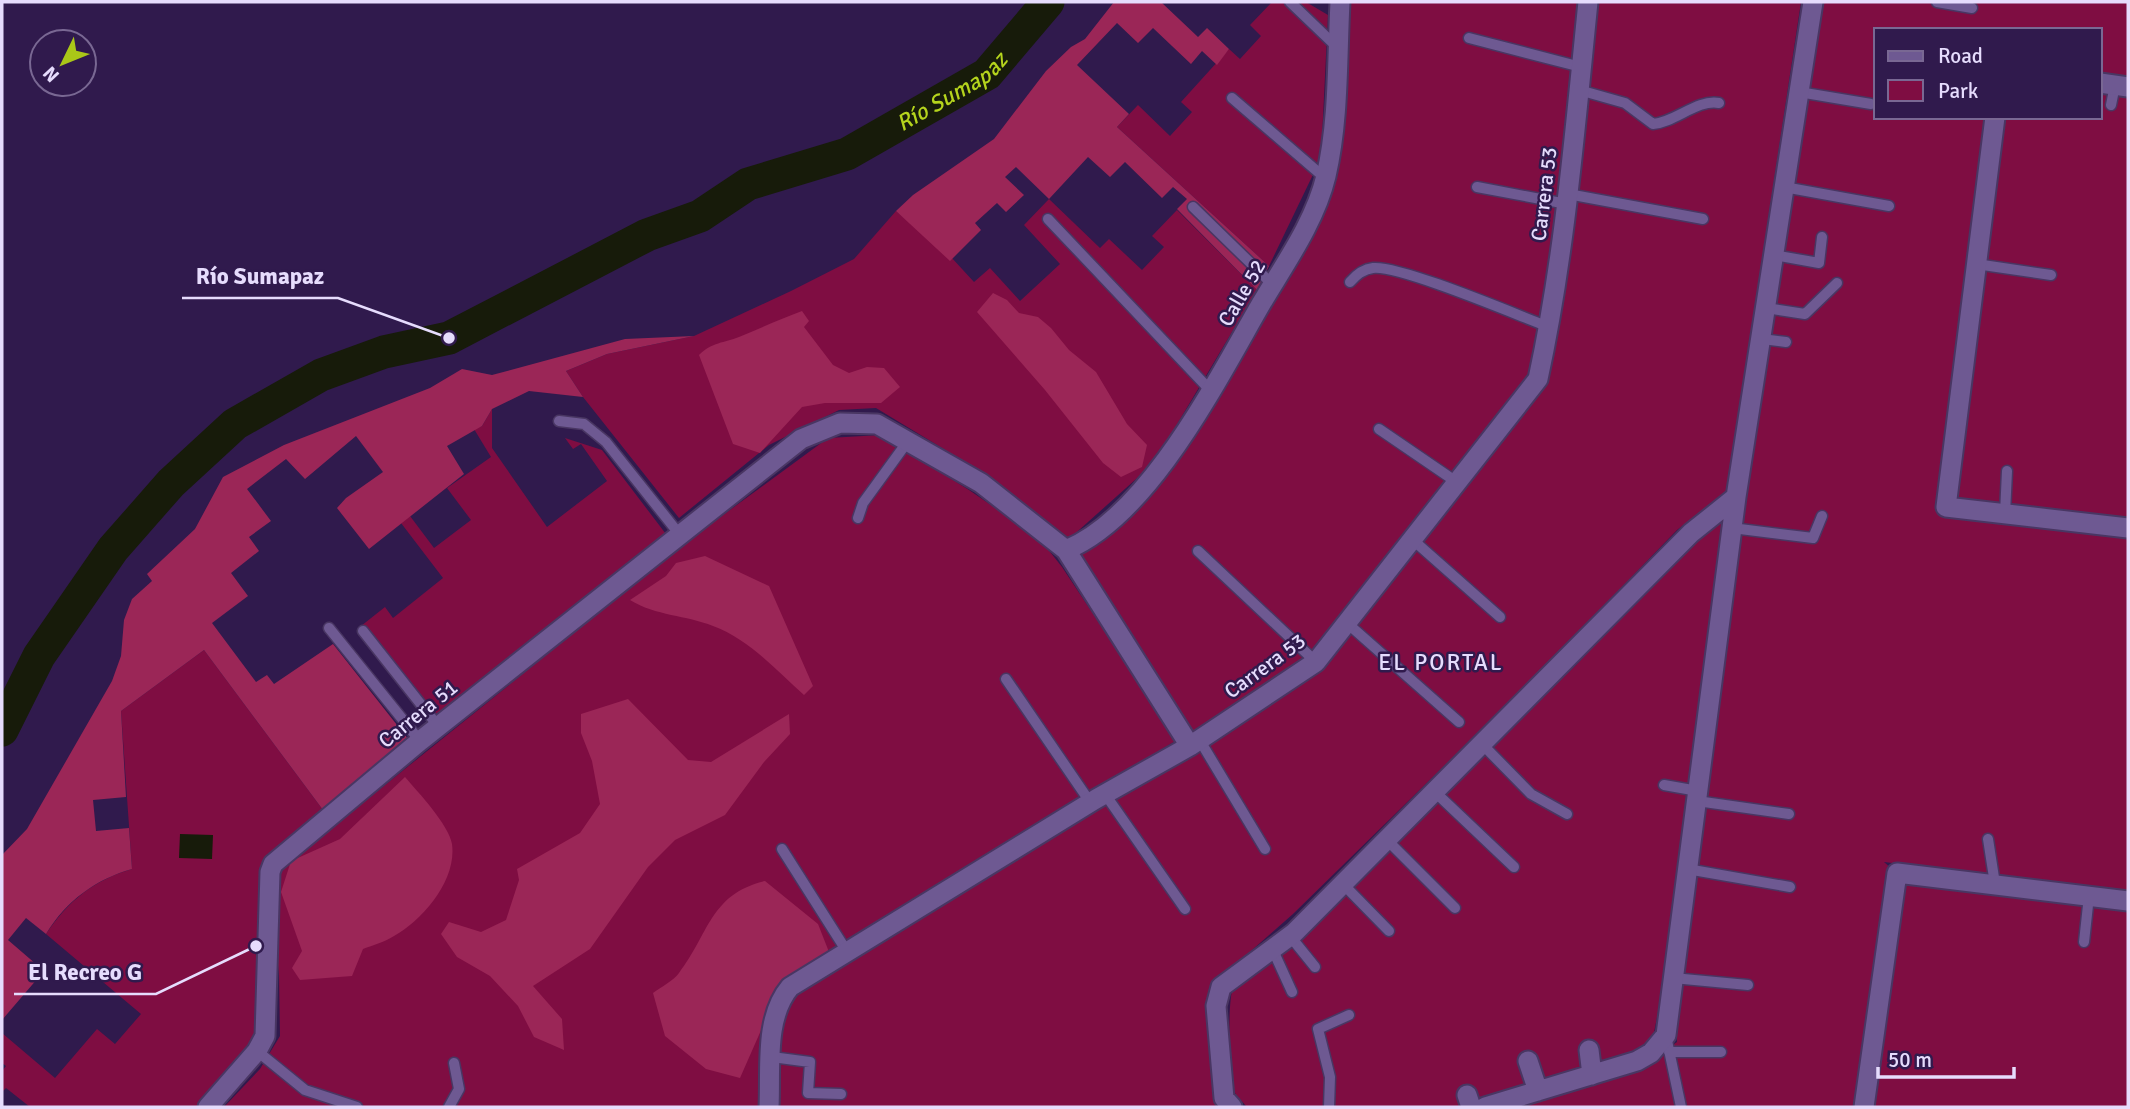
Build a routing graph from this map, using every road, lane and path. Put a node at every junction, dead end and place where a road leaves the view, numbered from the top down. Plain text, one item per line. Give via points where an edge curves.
1 (1290, 2) edge
2 (1340, 2) edge
3 (1588, 2) edge
4 (1813, 2) edge
5 (1937, 2) edge
6 (1972, 8) dead end
7 (1469, 38) dead end
8 (1339, 48) junction
9 (1581, 67) junction
10 (1579, 90) junction
11 (1799, 92) junction
12 (1232, 99) dead end
13 (1719, 103) dead end
14 (1871, 104) dead end
15 (1994, 119) edge
16 (1325, 178) junction
17 (1477, 187) dead end
18 (1784, 187) junction
19 (1567, 199) junction
20 (1889, 206) dead end
21 (1192, 207) dead end
22 (1048, 219) dead end
23 (1703, 219) dead end
24 (1822, 237) dead end
25 (1774, 256) junction
26 (1976, 264) junction
27 (2051, 275) dead end
28 (1350, 282) dead end
29 (1837, 283) dead end
30 (1273, 285) junction
31 (1766, 308) junction
32 (1550, 327) junction
33 (1762, 339) junction
34 (1786, 342) dead end
35 (1212, 391) junction
36 (559, 421) dead end
37 (1380, 429) dead end
38 (908, 441) junction
39 (2007, 471) dead end
40 (1458, 483) junction
41 (1736, 497) junction
42 (2004, 514) junction
43 (1822, 516) dead end
44 (858, 518) dead end
45 (1732, 528) junction
46 (2128, 528) edge
47 (680, 535) junction
48 (1413, 540) junction
49 (1066, 550) junction
50 (1198, 551) dead end
51 (1500, 617) dead end
52 (1347, 623) junction
53 (329, 628) dead end
54 (363, 631) dead end
55 (1316, 662) junction
56 (1006, 679) dead end
57 (1459, 722) dead end
58 (438, 726) junction
59 (420, 741) junction
60 (1194, 743) junction
61 (1483, 744) junction
62 (1664, 785) dead end
63 (1435, 792) junction
64 (1697, 796) junction
65 (1098, 798) junction
66 (1567, 814) dead end
67 (1789, 814) dead end
68 (1988, 839) dead end
69 (1387, 841) junction
70 (782, 849) dead end
71 (1265, 849) dead end
72 (1514, 867) dead end
73 (1688, 869) junction
74 (1343, 884) junction
75 (1995, 884) junction
76 (1790, 887) dead end
77 (2089, 896) junction
78 (2128, 901) edge
79 (1455, 908) dead end
80 (1185, 909) dead end
81 (1388, 931) dead end
82 (1290, 936) junction
83 (2084, 942) dead end
84 (1272, 948) junction
85 (846, 950) junction
86 (1315, 967) dead end
87 (1673, 978) junction
88 (1748, 985) dead end
89 (1292, 992) dead end
90 (1349, 1015) dead end
91 (1667, 1043) junction
92 (1589, 1050) dead end
93 (257, 1051) junction
94 (1721, 1052) dead end
95 (772, 1057) junction
96 (1528, 1061) dead end
97 (454, 1063) dead end
98 (1592, 1075) junction
99 (1538, 1091) junction
100 (841, 1094) dead end
101 (1512, 1103) edge
102 (208, 1107) edge
103 (357, 1107) edge
104 (449, 1107) edge
105 (769, 1107) edge
106 (1231, 1107) edge
107 (1329, 1107) edge
108 (1485, 1107) edge
109 (1681, 1107) edge
110 (1864, 1107) edge

1 - 8 lane
2 - 8 street, Calle 52
3 - 9 street, Carrera 53
4 - 11 street
5 - 6 lane
7 - 9 lane
8 - 16 street, Calle 52 via 1334,131
9 - 10 street, Carrera 53
10 - 13 lane via 1625,103 1653,124 1682,116 1709,101
10 - 19 street, Carrera 53
11 - 14 lane
11 - 18 street
12 - 16 lane
15 - 26 street
16 - 30 street, Calle 52
17 - 19 lane
18 - 20 lane
18 - 25 street
19 - 23 lane
19 - 32 street, Carrera 53
21 - 30 lane
22 - 35 lane
24 - 25 lane via 1819,263
25 - 31 street
26 - 27 lane
26 - 42 street via 1946,507
28 - 32 lane via 1358,273 1374,268 1402,273
29 - 31 lane via 1805,314
30 - 35 street, Calle 52
31 - 33 street
32 - 40 street, Carrera 53 via 1538,379
33 - 34 lane
33 - 41 street
35 - 49 street, Calle 52 via 1145,486 1089,540
36 - 47 lane via 584,424 606,442
37 - 40 lane
38 - 44 lane via 863,503
38 - 47 street, Carrera 51 via 877,424 840,423 802,439
38 - 49 street, Carrera 51 via 981,483
39 - 42 lane
40 - 48 street, Carrera 53
41 - 45 street
41 - 61 street via 1691,533
42 - 46 street
43 - 45 lane via 1813,538
45 - 64 street
47 - 58 street, Carrera 51
48 - 51 lane
48 - 52 street, Carrera 53
49 - 60 street, Carrera 51
50 - 55 lane
52 - 55 street, Carrera 53
52 - 57 lane
53 - 59 lane
54 - 58 lane
55 - 60 street, Carrera 53
56 - 65 lane
58 - 59 street, Carrera 51
59 - 93 street, Carrera 51 via 274,864 270,872 265,1036
60 - 65 street, Carrera 53
60 - 71 lane
61 - 63 street
61 - 66 lane via 1531,794
62 - 64 lane
63 - 69 street
63 - 72 lane
64 - 67 lane
64 - 73 street
65 - 80 lane
65 - 85 street, Carrera 53
68 - 75 lane
69 - 74 street
69 - 79 lane
70 - 85 lane
73 - 76 lane
73 - 87 street
74 - 81 lane
74 - 82 street
75 - 77 street
75 - 110 street via 1897,873
77 - 78 street
77 - 83 lane
82 - 84 street
82 - 86 lane
84 - 89 lane
84 - 106 street via 1221,987 1216,1006 1224,1098
85 - 95 street, Carrera 53 via 790,987 779,1000 773,1017
87 - 88 lane
87 - 91 street
90 - 107 lane via 1318,1029 1330,1077
91 - 94 lane
91 - 98 street via 1637,1061
91 - 109 lane
92 - 98 street
93 - 102 street, Carrera 51
93 - 103 lane via 305,1090
95 - 100 lane via 810,1062 808,1093
95 - 105 street, Carrera 53
96 - 99 street
97 - 104 lane via 459,1089
98 - 99 street
99 - 101 street
101 - 108 street

